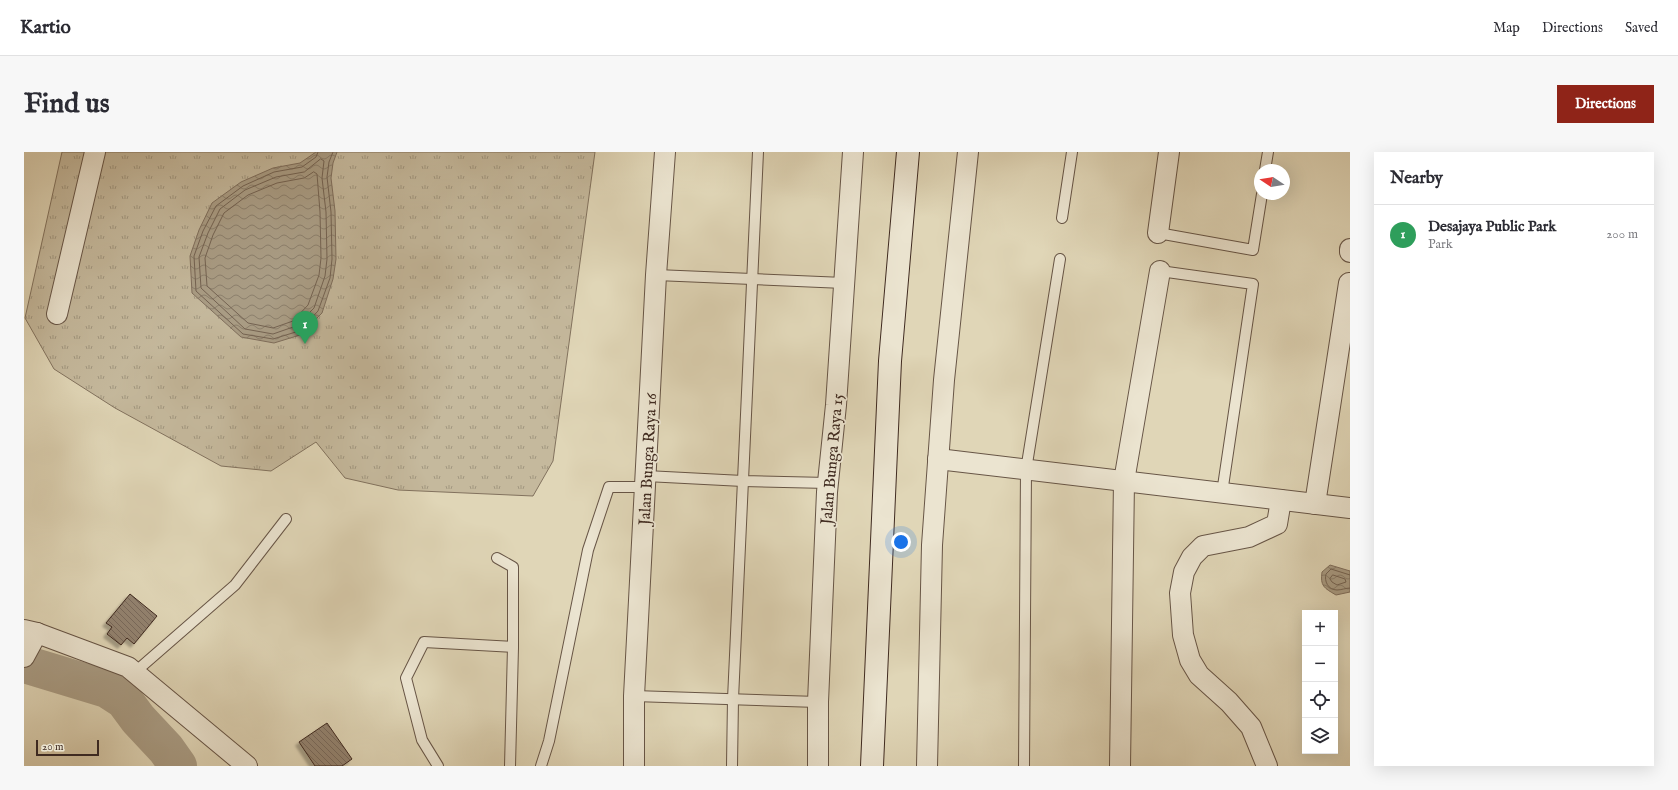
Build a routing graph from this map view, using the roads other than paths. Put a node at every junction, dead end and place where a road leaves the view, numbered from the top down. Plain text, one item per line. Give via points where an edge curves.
1 (95, 152) edge
2 (665, 152) edge
3 (758, 152) edge
4 (853, 152) edge
5 (908, 152) edge
6 (968, 152) edge
7 (1072, 152) edge
8 (1169, 152) edge
9 (1268, 152) edge
10 (1266, 164) edge
11 (1261, 200) edge
12 (1062, 218) dead end
13 (1158, 233) joint
14 (1350, 249) edge
15 (1350, 252) edge
16 (1060, 259) dead end
17 (1160, 271) joint
18 (656, 275) junction
19 (752, 280) junction
20 (1349, 282) edge
21 (844, 283) junction
22 (57, 314) dead end
23 (938, 459) junction
24 (1026, 470) junction
25 (743, 481) junction
26 (1124, 481) junction
27 (646, 482) junction
28 (828, 483) junction
29 (1222, 492) junction
30 (1281, 500) junction
31 (1315, 504) junction
32 (1350, 508) edge
33 (286, 518) dead end
34 (497, 558) dead end
35 (30, 631) edge
36 (513, 647) junction
37 (26, 653) edge
38 (134, 673) junction
39 (634, 696) junction
40 (733, 699) junction
41 (818, 702) junction
42 (246, 766) edge
43 (438, 766) edge
44 (510, 766) edge
45 (541, 766) edge
46 (634, 766) edge
47 (732, 766) edge
48 (818, 766) edge
49 (872, 766) edge
50 (927, 766) edge
51 (1024, 766) edge
52 (1120, 766) edge
53 (1267, 766) edge

1 - 22 street
2 - 18 street, Jalan Bunga Raya 16
3 - 19 lane
4 - 21 street, Jalan Bunga Raya 15
5 - 49 street via 890,361
6 - 23 street
7 - 12 lane
8 - 13 street
9 - 10 lane
11 - 13 lane via 1254,250
14 - 15 street
16 - 24 lane
17 - 26 street
17 - 29 lane via 1253,284
18 - 19 lane
18 - 27 street, Jalan Bunga Raya 16
19 - 21 lane
19 - 25 lane
20 - 31 street
21 - 28 street, Jalan Bunga Raya 15
23 - 24 street
23 - 50 street via 932,545
24 - 26 street
24 - 51 lane
25 - 27 lane
25 - 28 lane
25 - 40 lane
26 - 29 street
26 - 52 street
27 - 39 street, Jalan Bunga Raya 16
27 - 45 lane via 609,487 588,550 549,742
28 - 41 street, Jalan Bunga Raya 15
29 - 30 street
30 - 31 street
30 - 53 street via 1277,524 1249,537 1203,546 1192,557 1184,572 1180,593 1183,635 1190,660 1199,675 1229,702 1251,728
31 - 32 street
33 - 38 lane via 235,586
34 - 36 lane via 513,568
35 - 37 street
35 - 38 street via 128,667
36 - 43 lane via 424,642 406,678 422,740
36 - 44 lane
38 - 42 street
39 - 40 lane
39 - 46 street, Jalan Bunga Raya 16
40 - 41 lane
40 - 47 lane
41 - 48 street, Jalan Bunga Raya 15

